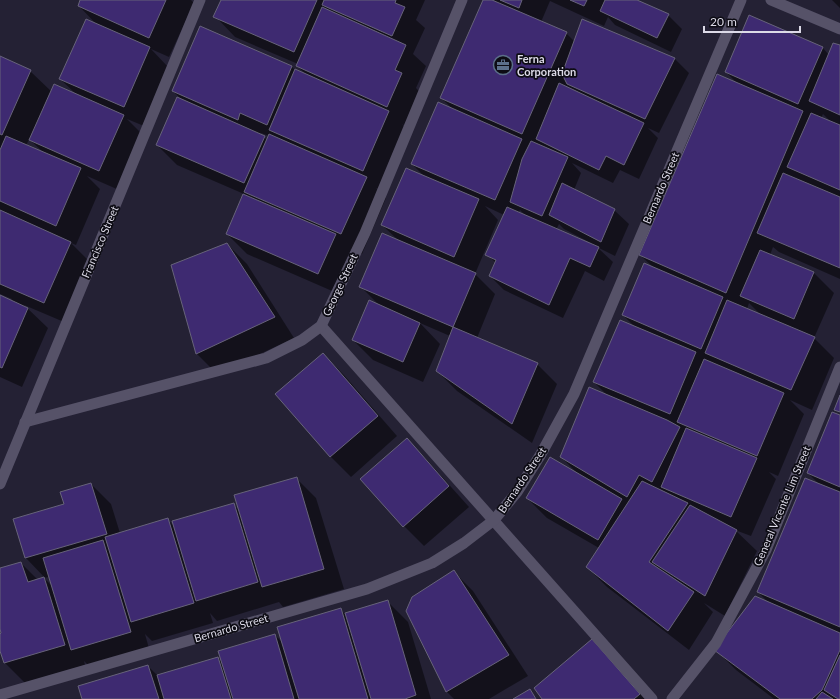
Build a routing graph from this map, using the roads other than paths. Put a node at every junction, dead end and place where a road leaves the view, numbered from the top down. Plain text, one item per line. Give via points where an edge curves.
1 (200, 0) edge
2 (462, 0) edge
3 (741, 0) edge
4 (770, 0) edge
5 (840, 29) edge
6 (321, 326) junction
7 (840, 367) edge
8 (25, 422) junction
9 (0, 484) edge
10 (494, 520) junction
11 (0, 695) edge
12 (652, 699) edge
13 (672, 699) edge

1 - 8 street, Francisco Street
2 - 6 street, George Street via 365,233
3 - 10 street, Bernardo Street via 574,394 517,492
4 - 5 street
6 - 8 street, George Street via 302,340 266,358
6 - 10 street
7 - 13 street, General Vicente Lim Street via 766,550 716,643
8 - 9 street, Francisco Street
10 - 11 street, Bernardo Street via 432,563 367,589
10 - 12 street

